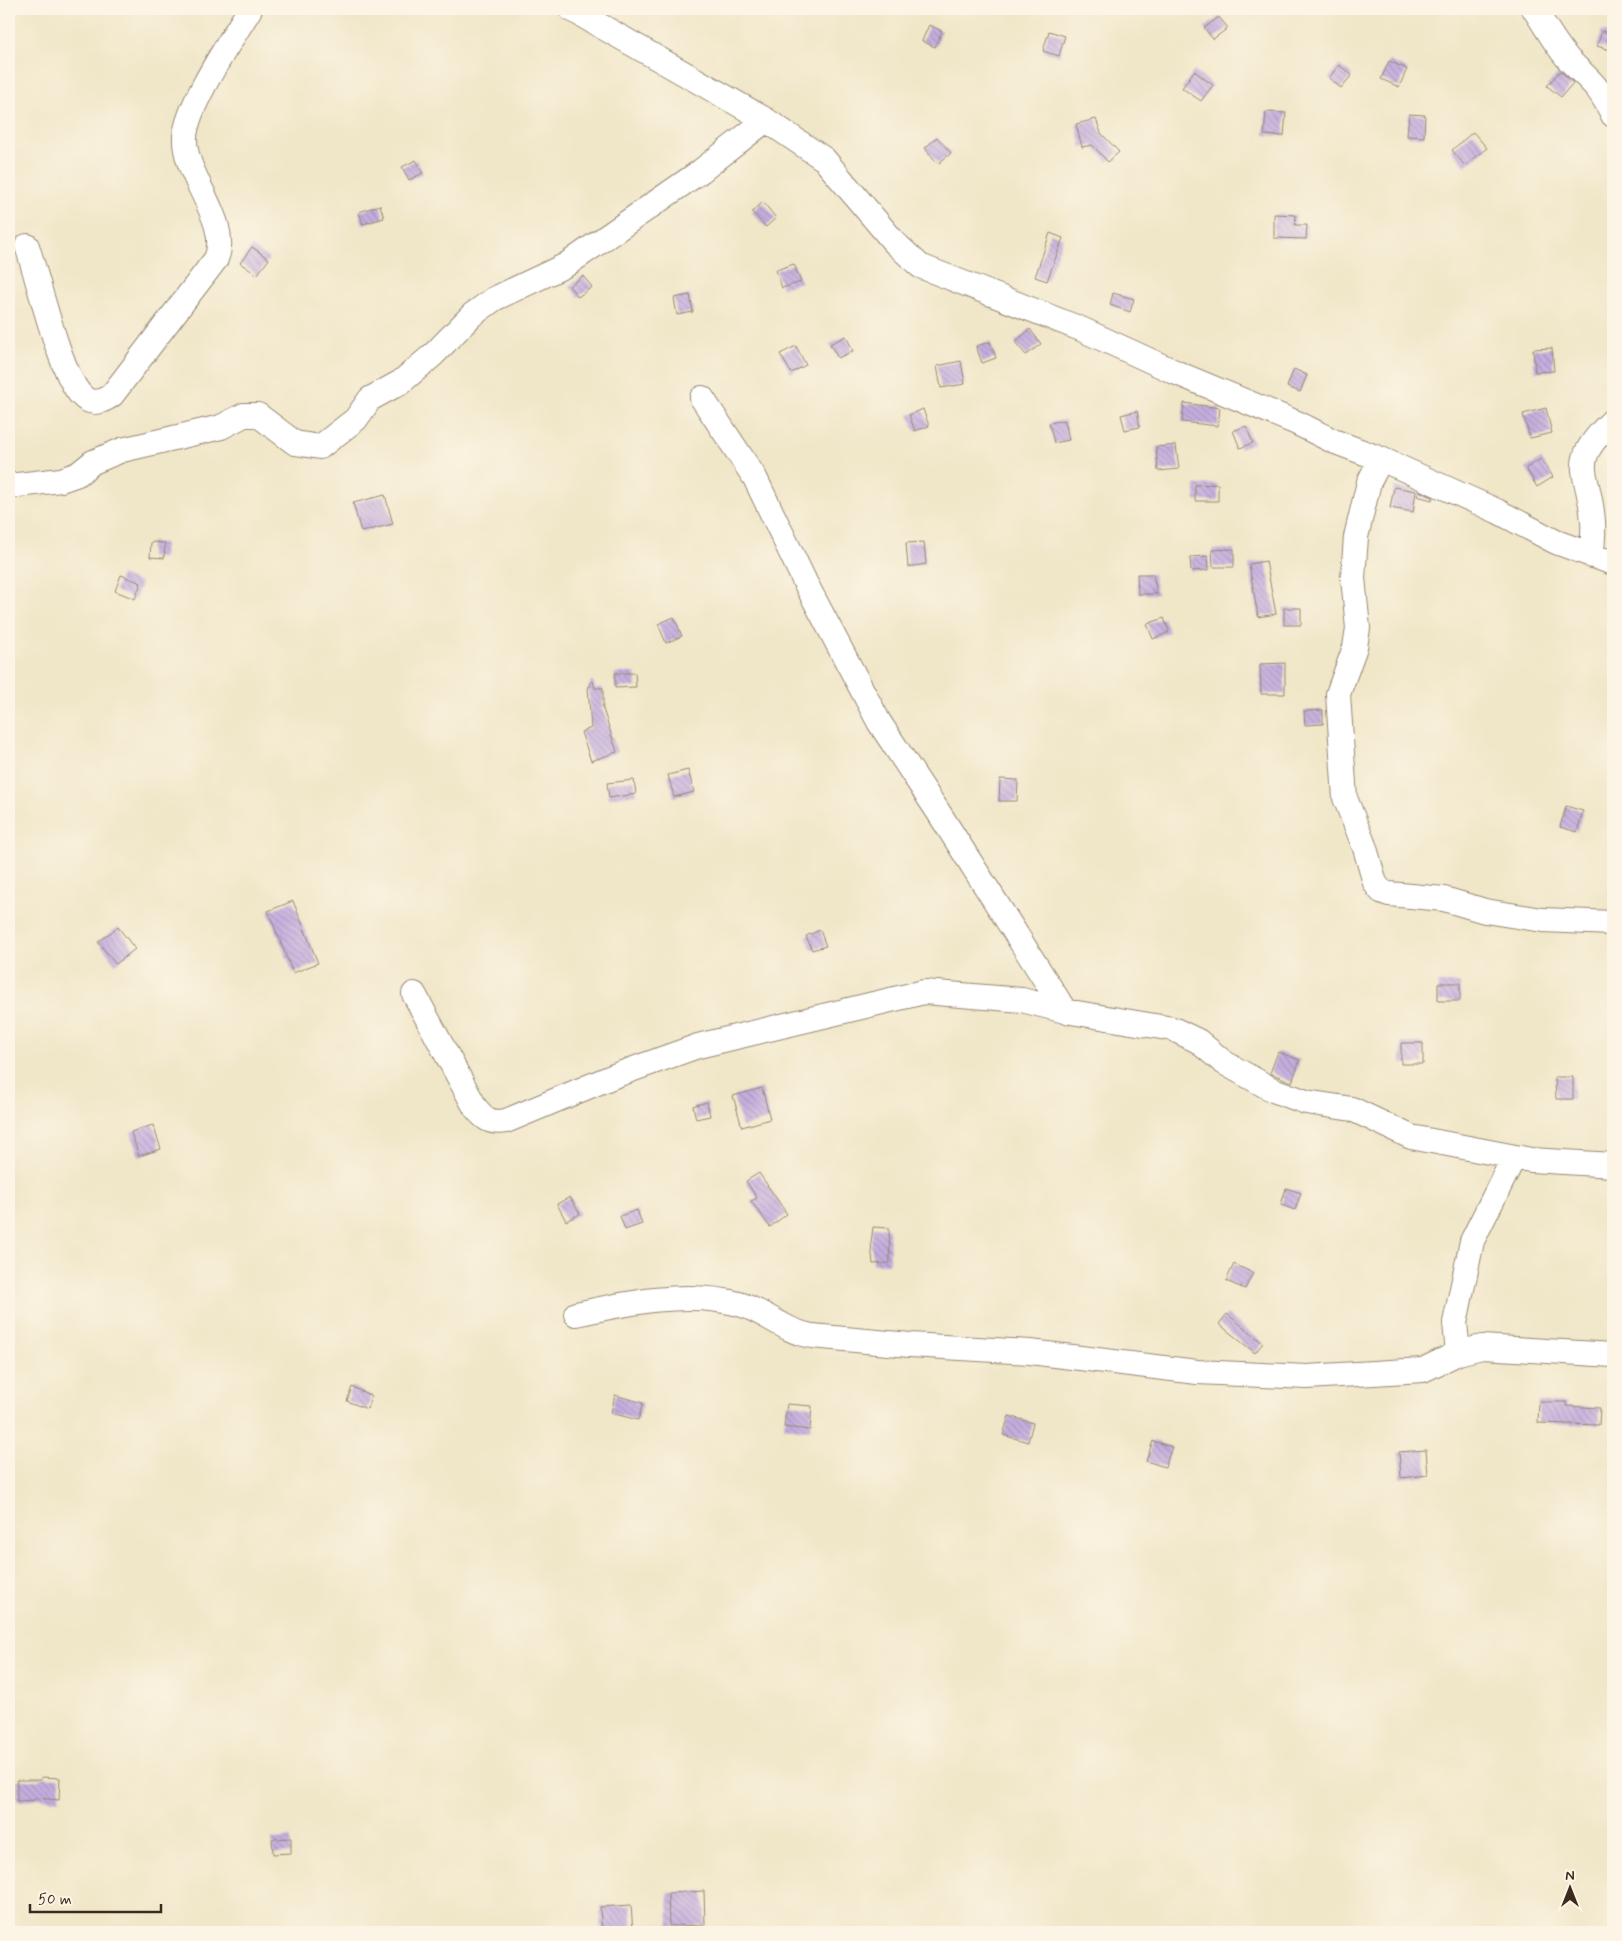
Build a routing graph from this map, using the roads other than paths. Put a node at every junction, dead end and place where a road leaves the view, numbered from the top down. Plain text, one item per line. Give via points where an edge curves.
1 (250, 9) edge
2 (572, 9) edge
3 (1534, 9) edge
4 (1613, 115) edge
5 (766, 120) junction
6 (28, 246) dead end
7 (702, 398) dead end
8 (1613, 420) edge
9 (1382, 459) junction
10 (9, 486) edge
11 (1602, 560) edge
12 (1613, 923) edge
13 (414, 994) dead end
14 (1065, 1011) junction
15 (1514, 1157) junction
16 (1613, 1165) edge
17 (576, 1314) dead end
18 (1458, 1353) junction
19 (1613, 1355) edge

1 - 6 street via 197,100 185,138 187,154 217,230 219,250 216,259 112,395 102,401 92,402 76,387 63,358
2 - 5 street
3 - 4 street via 1568,60 1603,93
5 - 9 street via 824,159 894,242 920,266 1081,329 1333,441
5 - 10 street via 701,171 566,264 494,299 472,315 434,354 401,382 370,399 356,419 320,447 295,443 258,415 244,415 221,427 122,450 60,480
7 - 14 street via 755,478 805,582 879,722
8 - 11 street via 1594,438 1585,456 1583,475
9 - 11 street
9 - 12 street via 1370,482 1356,538 1353,578 1358,628 1355,647 1338,694 1345,798 1375,883 1388,894 1444,899 1494,912 1543,920
13 - 14 street via 475,1107 482,1117 494,1123 698,1046 924,992 1022,1000
14 - 15 street via 1172,1029 1198,1041 1223,1062 1273,1090 1306,1102 1352,1109 1411,1137
15 - 16 street
15 - 18 street via 1472,1241 1455,1324
17 - 18 street via 641,1300 698,1299 740,1304 799,1334 812,1336 1030,1352 1197,1372 1308,1377 1423,1370
18 - 19 street via 1482,1347

